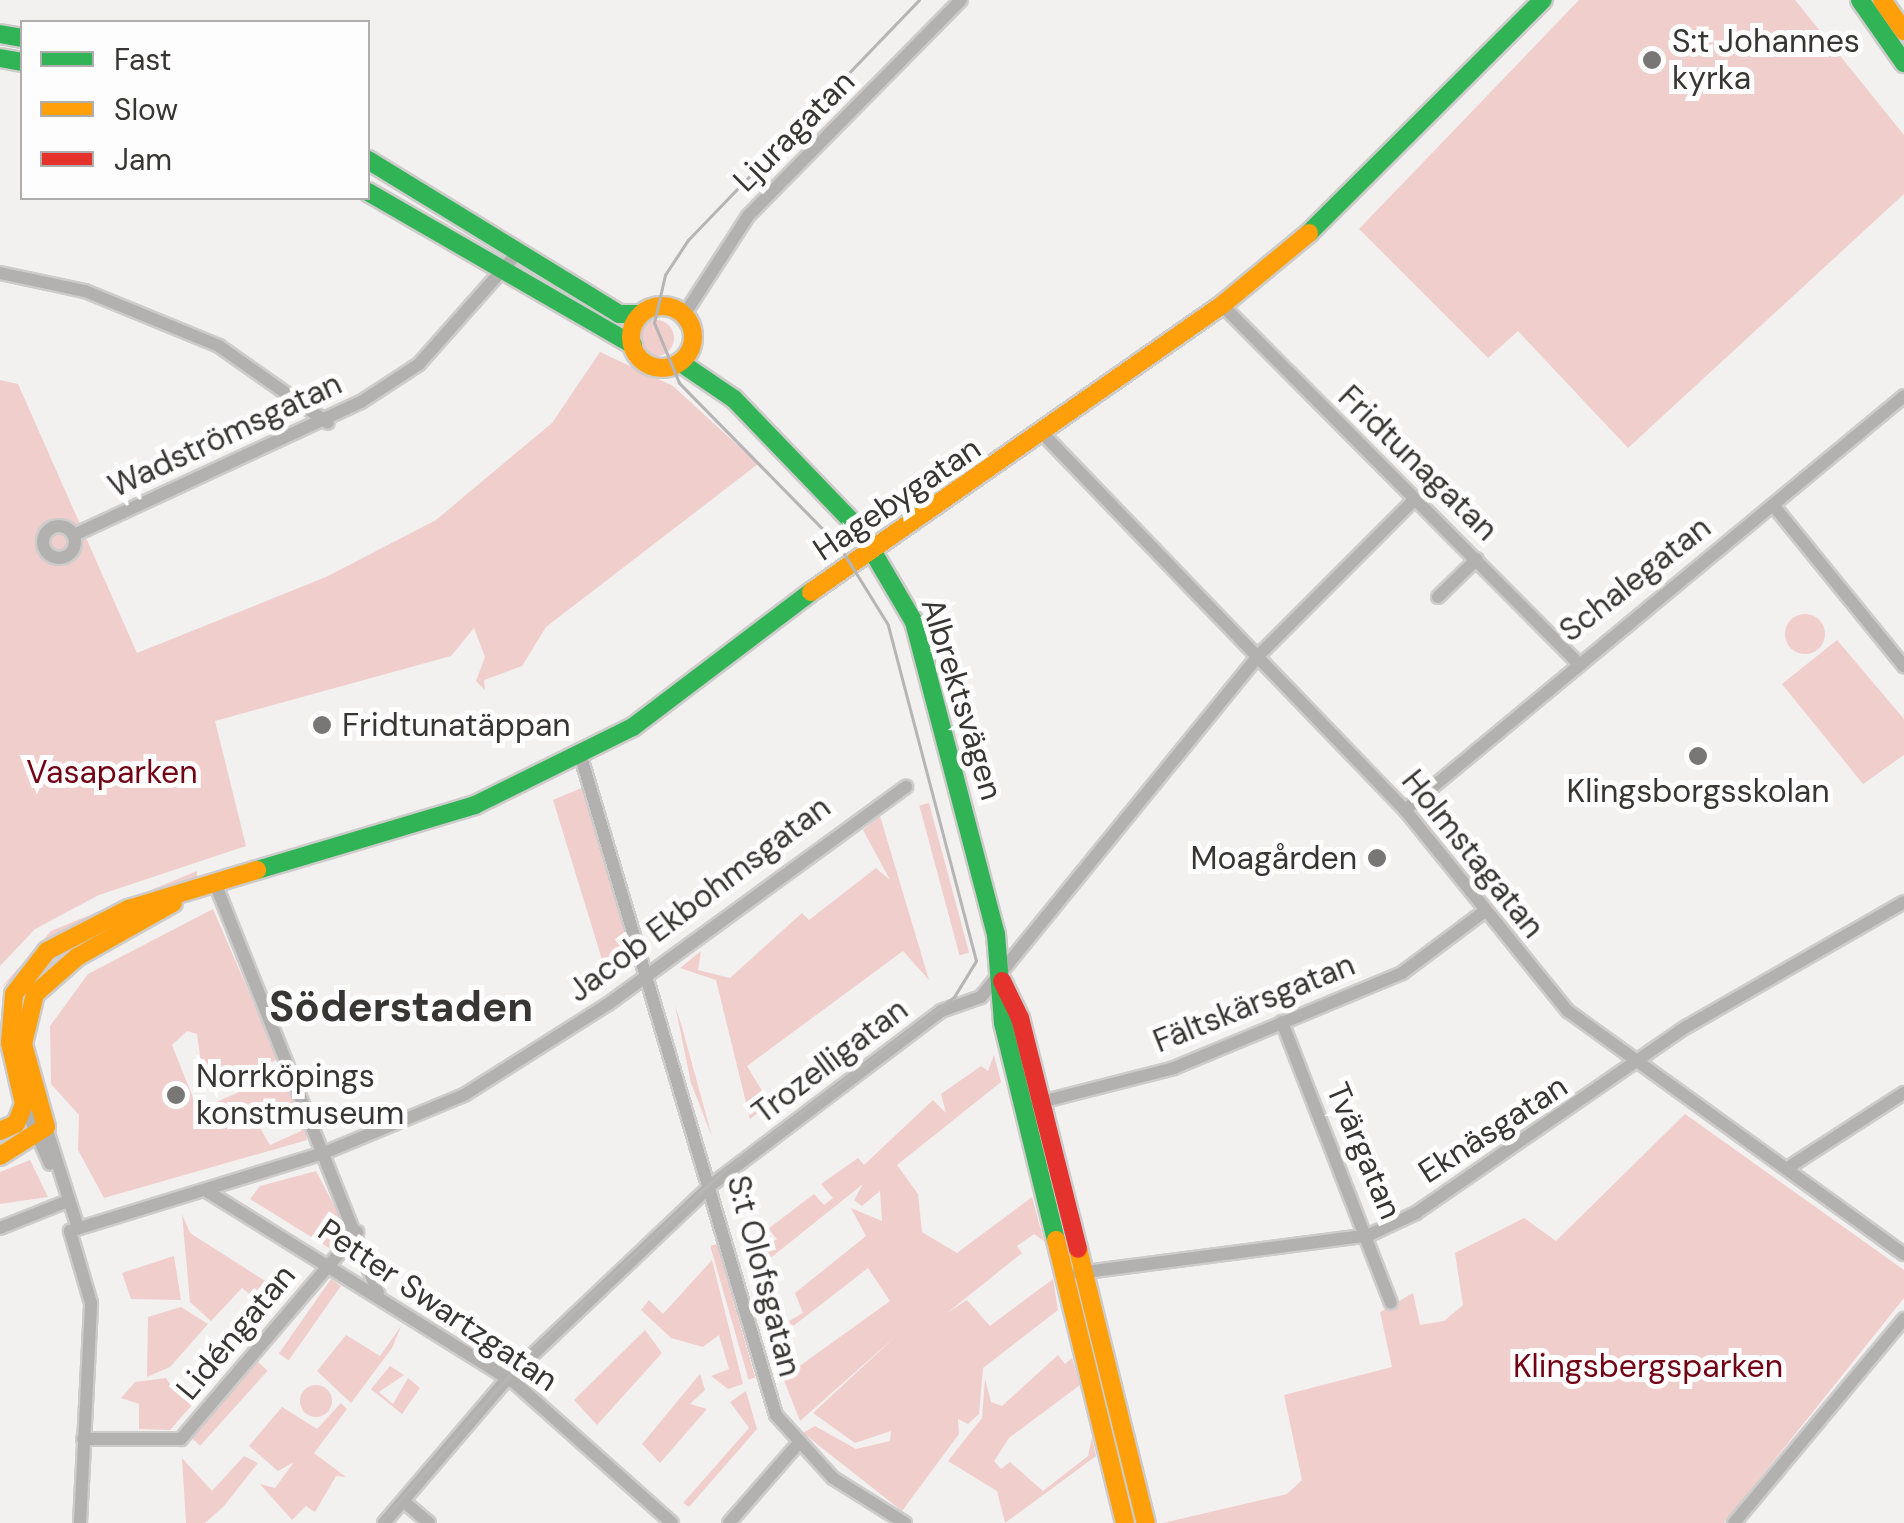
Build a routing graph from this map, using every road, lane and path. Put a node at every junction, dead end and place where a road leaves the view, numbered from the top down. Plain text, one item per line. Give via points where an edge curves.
1 (961, 0) edge
2 (1543, 0) edge
3 (1860, 0) edge
4 (1882, 0) edge
5 (1904, 31) edge
6 (1904, 64) edge
7 (370, 161) edge
8 (370, 193) edge
9 (520, 250) junction
10 (504, 270) junction
11 (0, 274) edge
12 (1222, 306) junction
13 (640, 314) junction
14 (684, 315) junction
15 (692, 344) junction
16 (633, 345) junction
17 (681, 362) junction
18 (718, 384) junction
19 (1904, 396) edge
20 (328, 422) junction
21 (1045, 436) junction
22 (1414, 501) junction
23 (1773, 505) junction
24 (74, 535) dead end
25 (873, 548) junction
26 (1477, 559) junction
27 (1438, 598) dead end
28 (1259, 655) junction
29 (1576, 660) junction
30 (1904, 666) edge
31 (581, 757) junction
32 (906, 787) dead end
33 (1405, 810) junction
34 (215, 883) junction
35 (1904, 902) edge
36 (1485, 911) junction
37 (650, 973) junction
38 (999, 976) junction
39 (1282, 1022) junction
40 (14, 1061) edge
41 (1632, 1062) junction
42 (1904, 1093) edge
43 (1032, 1104) junction
44 (23, 1110) junction
45 (0, 1130) edge
46 (41, 1133) junction
47 (324, 1152) junction
48 (0, 1156) edge
49 (1789, 1167) junction
50 (710, 1186) junction
51 (205, 1190) junction
52 (68, 1201) junction
53 (0, 1228) edge
54 (74, 1229) junction
55 (357, 1232) junction
56 (1369, 1234) junction
57 (1904, 1254) edge
58 (331, 1264) junction
59 (1075, 1274) junction
60 (378, 1294) junction
61 (1391, 1303) dead end
62 (1904, 1318) edge
63 (508, 1378) junction
64 (83, 1439) junction
65 (797, 1446) junction
66 (403, 1502) junction
67 (80, 1523) edge
68 (384, 1523) edge
69 (430, 1523) edge
70 (672, 1523) edge
71 (730, 1523) edge
72 (906, 1523) edge
73 (1125, 1523) edge
74 (1146, 1523) edge
75 (1734, 1523) edge

1 - 14 street, Ljuragatan via 748,216
2 - 12 main road, Hagebygatan via 1325,219
3 - 6 main road
4 - 5 main road
7 - 9 main road
8 - 10 main road
9 - 10 street, Wadströmsgatan
9 - 13 main road via 620,314
10 - 16 main road
10 - 20 street, Wadströmsgatan via 419,364
11 - 20 street via 86,291 226,349
12 - 21 main road, Hagebygatan
12 - 22 street, Fridtunagatan
13 - 14 main road via 666,306
13 - 16 main road
14 - 15 main road
15 - 17 main road
15 - 18 main road, Albrektsvägen
16 - 17 main road via 650,366
17 - 18 main road, Albrektsvägen
18 - 25 main road, Albrektsvägen
19 - 23 street, Schalegatan
20 - 24 street, Wadströmsgatan
21 - 25 main road, Hagebygatan
21 - 28 street, Holmstagatan
22 - 26 street, Fridtunagatan
22 - 28 street, Trozelligatan
23 - 29 street, Schalegatan
23 - 30 street
25 - 31 main road, Hagebygatan
25 - 38 main road, Albrektsvägen via 920,644
26 - 27 street
26 - 29 street, Fridtunagatan
28 - 33 street, Holmstagatan
28 - 38 street, Trozelligatan
29 - 33 street, Schalegatan
31 - 34 main road, Hagebygatan via 475,804
31 - 37 street, S:t Olofsgatan
32 - 37 street, Jacob Ekbohmsgatan
33 - 36 street, Holmstagatan
34 - 40 main road, Hagebygatan via 77,957 36,994
34 - 47 street
35 - 41 street, Eknäsgatan
36 - 39 street, Fältskärsgatan via 1416,966
36 - 41 street, Holmstagatan via 1568,1011
37 - 47 street, Jacob Ekbohmsgatan via 464,1095
37 - 50 street, S:t Olofsgatan
38 - 43 main road, Albrektsvägen
38 - 50 street, Trozelligatan
39 - 43 street, Fältskärsgatan via 1174,1068
39 - 56 street, Tvärgatan
40 - 44 main road, Hagebygatan
40 - 46 main road, Hagebygatan
41 - 49 street, Holmstagatan
41 - 56 street, Eknäsgatan via 1416,1213
42 - 49 street
43 - 59 main road, Albrektsvägen
44 - 45 main road
44 - 46 street, Hagebygatan
46 - 48 main road
46 - 52 street
47 - 51 street, Jacob Ekbohmsgatan
47 - 55 street
49 - 57 street, Holmstagatan
50 - 63 street, Trozelligatan
50 - 65 street, S:t Olofsgatan via 763,1381
51 - 54 street, Jacob Ekbohmsgatan
51 - 58 street, Petter Swartzgatan
52 - 53 street
52 - 54 street
54 - 64 street via 90,1303
55 - 58 street, Lidéngatan
55 - 60 street
56 - 59 street, Eknäsgatan
56 - 61 street, Tvärgatan
58 - 60 street, Petter Swartzgatan
58 - 64 street, Lidéngatan via 181,1439
59 - 73 main road, Albrektsvägen
59 - 74 main road, Albrektsvägen
60 - 63 street, Petter Swartzgatan
62 - 75 street
63 - 66 street, Trozelligatan
63 - 70 street, Petter Swartzgatan
64 - 67 street
65 - 71 street
65 - 72 street, S:t Olofsgatan
66 - 68 street, Trozelligatan
66 - 69 street

